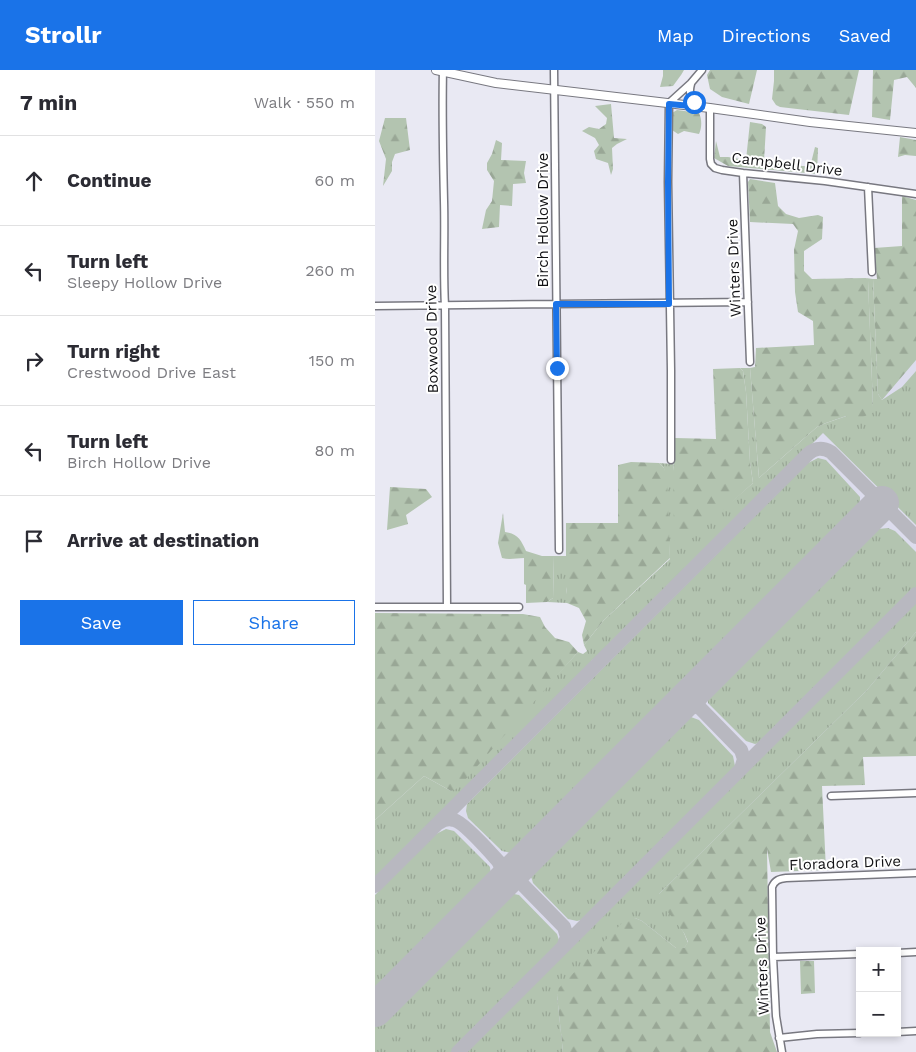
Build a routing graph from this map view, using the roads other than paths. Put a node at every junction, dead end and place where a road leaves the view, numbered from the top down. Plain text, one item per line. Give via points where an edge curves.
1 (441, 70) edge
2 (555, 70) edge
3 (702, 70) edge
4 (691, 82) junction
5 (555, 89) junction
6 (669, 104) junction
7 (706, 108) junction
8 (916, 133) edge
9 (743, 173) junction
10 (868, 187) junction
11 (916, 194) edge
12 (872, 272) dead end
13 (748, 302) junction
14 (556, 304) junction
15 (669, 304) junction
16 (375, 306) edge
17 (445, 306) junction
18 (750, 362) dead end
19 (671, 460) dead end
20 (559, 550) dead end
21 (375, 607) edge
22 (447, 607) junction
23 (519, 607) dead end
24 (916, 793) edge
25 (831, 796) dead end
26 (916, 873) edge
27 (776, 880) joint
28 (916, 952) edge
29 (901, 953) edge
30 (856, 954) edge
31 (773, 957) junction
32 (916, 1031) edge
33 (901, 1032) edge
34 (856, 1033) edge
35 (779, 1038) junction
36 (783, 1052) edge

1 - 5 main road via 496,83
1 - 17 street, Boxwood Drive
2 - 5 street, Birch Hollow Drive
3 - 4 street
4 - 6 street
4 - 7 street via 690,98
5 - 6 main road
5 - 14 street, Birch Hollow Drive
6 - 7 main road
6 - 15 street
7 - 8 main road
7 - 9 street, Campbell Drive via 711,164 722,170
9 - 10 street, Campbell Drive
9 - 13 street, Winters Drive
10 - 11 street, Campbell Drive
10 - 12 street
13 - 15 street
13 - 18 street, Winters Drive
14 - 15 street
14 - 17 street
14 - 20 street, Birch Hollow Drive
15 - 19 street
16 - 17 street
17 - 22 street, Boxwood Drive
21 - 22 street
22 - 23 street
24 - 25 street
26 - 27 street, Floradora Drive
27 - 31 street, Winters Drive via 772,887
28 - 29 street
30 - 31 street
31 - 35 street, Winters Drive
32 - 33 street
34 - 35 street
35 - 36 street, Winters Drive

